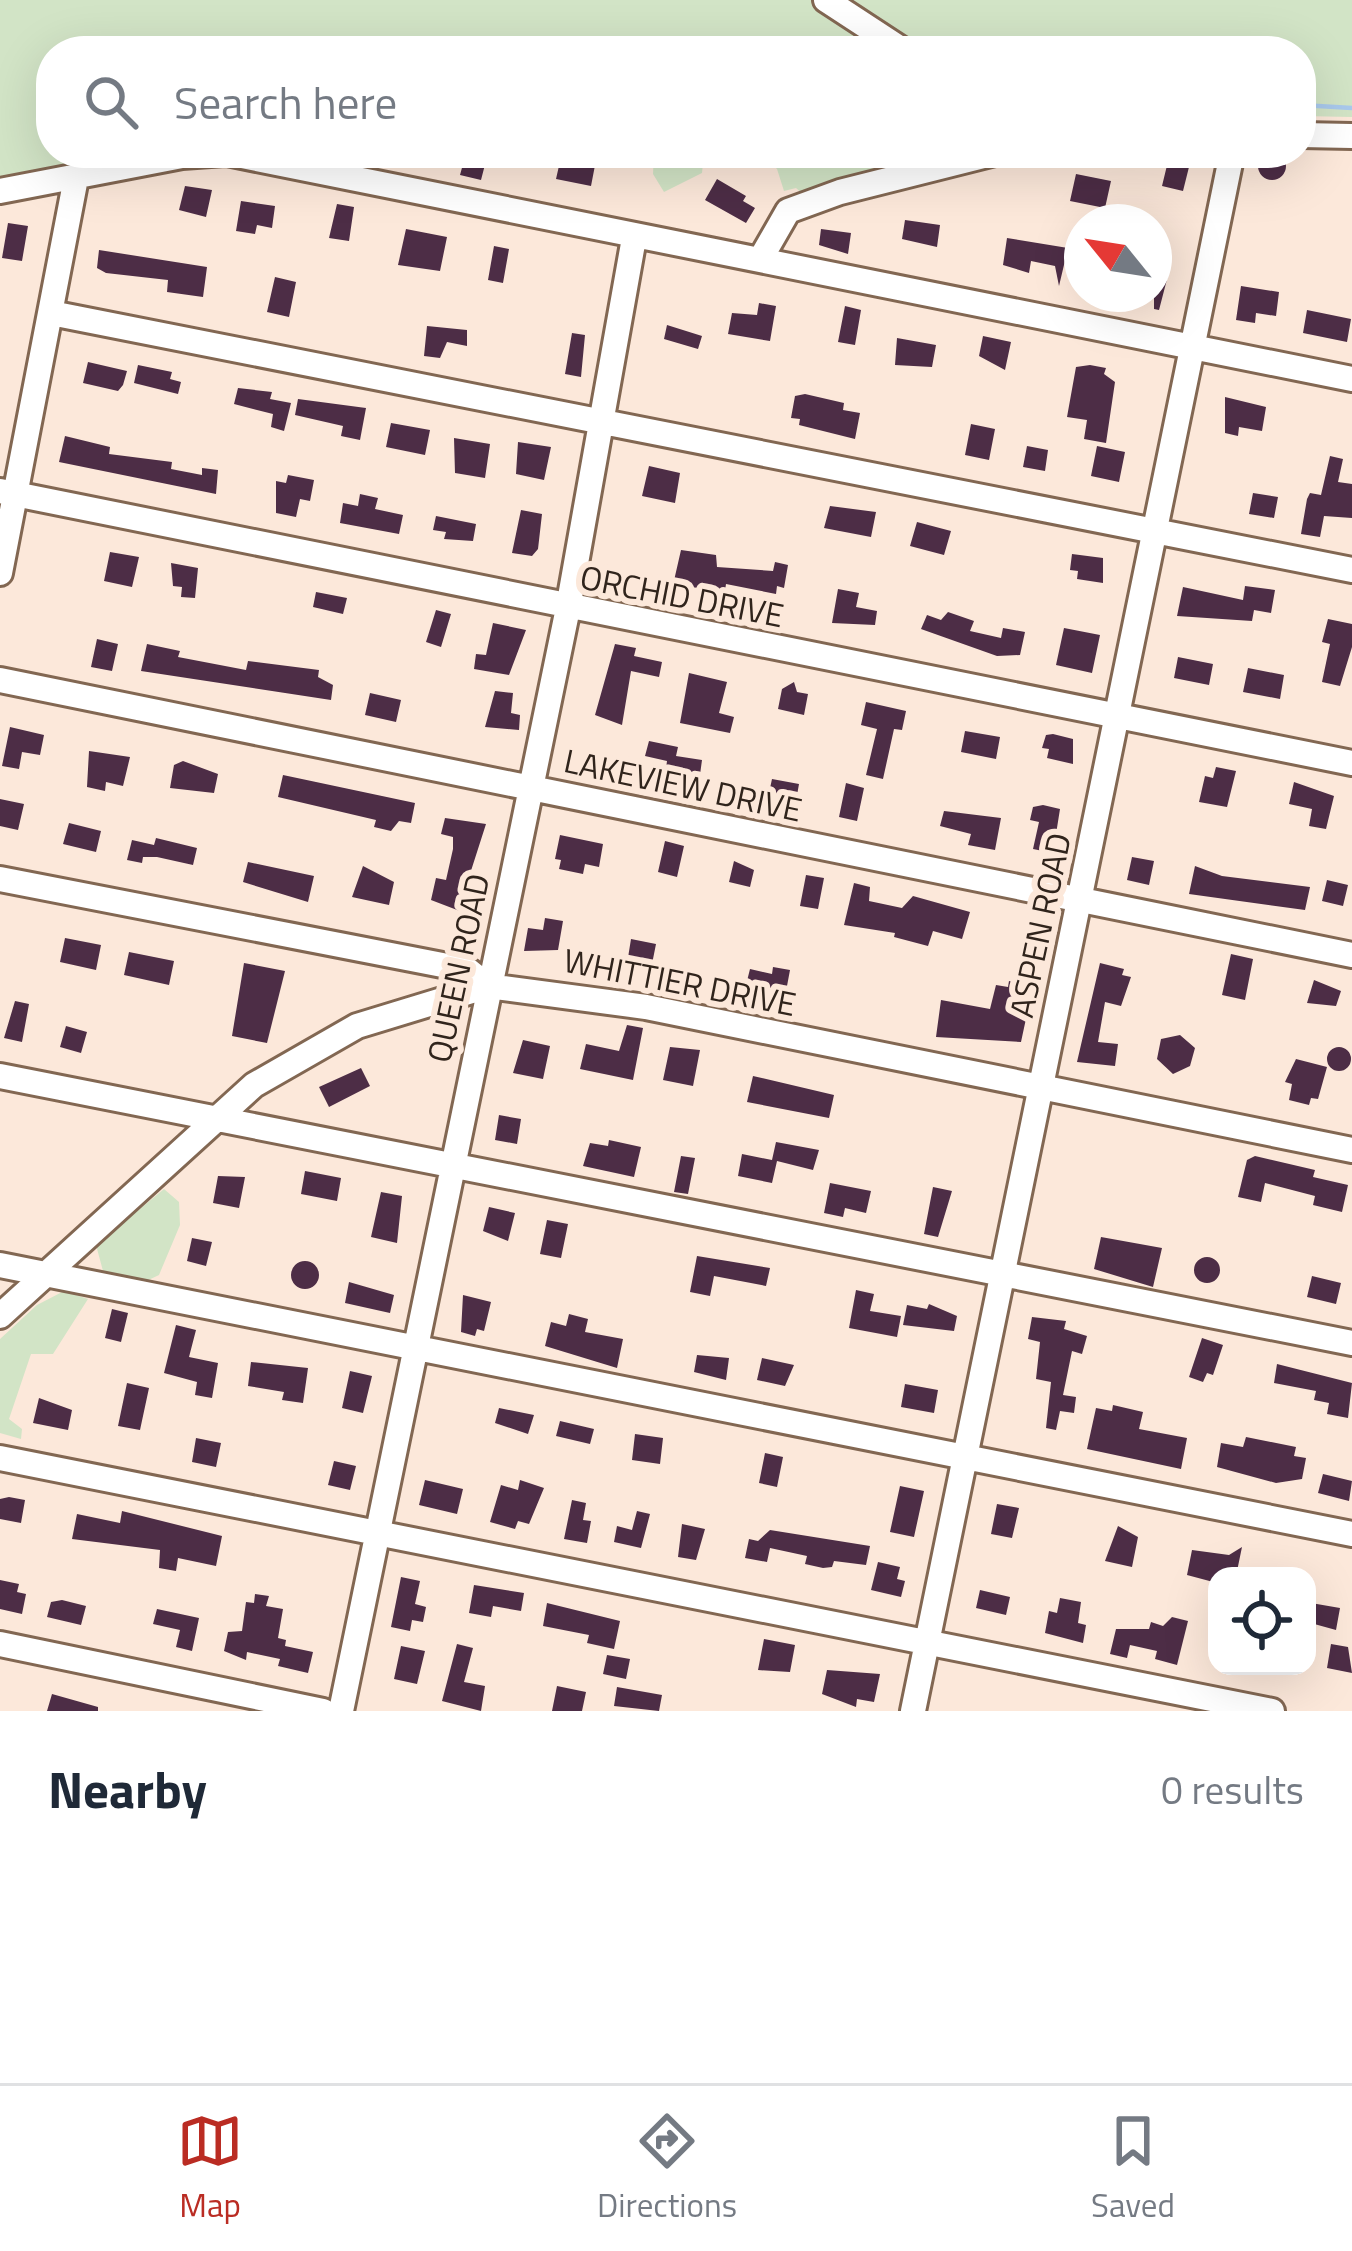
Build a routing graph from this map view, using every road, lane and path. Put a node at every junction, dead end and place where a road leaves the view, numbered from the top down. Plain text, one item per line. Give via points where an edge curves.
1 (826, 0) edge
2 (881, 36) edge
3 (1316, 135) edge
4 (1352, 136) edge
5 (124, 168) edge
6 (298, 168) edge
7 (935, 168) edge
8 (1229, 168) edge
9 (76, 178) junction
10 (0, 191) edge
11 (634, 238) junction
12 (760, 258) junction
13 (51, 313) junction
14 (1193, 350) junction
15 (1352, 379) edge
16 (603, 423) junction
17 (8, 493) edge
18 (1155, 530) junction
19 (1352, 570) edge
20 (0, 573) edge
21 (568, 608) junction
22 (0, 680) edge
23 (1118, 715) junction
24 (1352, 763) edge
25 (530, 787) junction
26 (0, 879) edge
27 (1079, 900) junction
28 (1352, 955) edge
29 (488, 986) junction
30 (0, 1076) edge
31 (1042, 1088) junction
32 (214, 1117) junction
33 (1352, 1150) edge
34 (452, 1165) junction
35 (0, 1265) edge
36 (46, 1274) junction
37 (1003, 1275) junction
38 (0, 1316) edge
39 (1352, 1343) edge
40 (414, 1349) junction
41 (0, 1458) edge
42 (967, 1459) junction
43 (379, 1532) junction
44 (1352, 1534) edge
45 (927, 1642) junction
46 (0, 1644) edge
47 (323, 1711) edge
48 (341, 1711) edge
49 (913, 1711) edge
50 (1272, 1711) edge

1 - 2 street
3 - 4 street
5 - 9 street
6 - 11 street
7 - 12 street via 788,211
8 - 14 street, ASPEN ROAD
9 - 10 street
9 - 13 street
11 - 12 street
11 - 16 street, QUEEN ROAD
12 - 14 street
13 - 16 street
13 - 17 street
14 - 15 street
14 - 18 street, ASPEN ROAD
16 - 18 street
16 - 21 street, QUEEN ROAD
17 - 20 street
17 - 21 street, ORCHID DRIVE
18 - 19 street
18 - 23 street, ASPEN ROAD
21 - 23 street, ORCHID DRIVE
21 - 25 street, QUEEN ROAD
22 - 25 street, LAKEVIEW DRIVE
23 - 24 street, ORCHID DRIVE
23 - 27 street, ASPEN ROAD
25 - 27 street, LAKEVIEW DRIVE
25 - 29 street, QUEEN ROAD
26 - 29 street, WHITTIER DRIVE via 468,970
27 - 28 street, LAKEVIEW DRIVE
27 - 31 street, ASPEN ROAD
29 - 31 street, WHITTIER DRIVE via 646,1007
29 - 32 street via 357,1026
29 - 34 street, QUEEN ROAD
30 - 32 street
31 - 33 street, WHITTIER DRIVE
31 - 37 street, ASPEN ROAD
32 - 34 street
32 - 36 street
34 - 37 street
34 - 40 street, QUEEN ROAD
35 - 36 street
36 - 38 street
36 - 40 street
37 - 39 street
37 - 42 street, ASPEN ROAD
40 - 42 street
40 - 43 street, QUEEN ROAD
41 - 43 street
42 - 44 street
42 - 45 street, ASPEN ROAD
43 - 45 street
43 - 48 street, QUEEN ROAD
45 - 49 street, ASPEN ROAD
45 - 50 street
46 - 47 street

